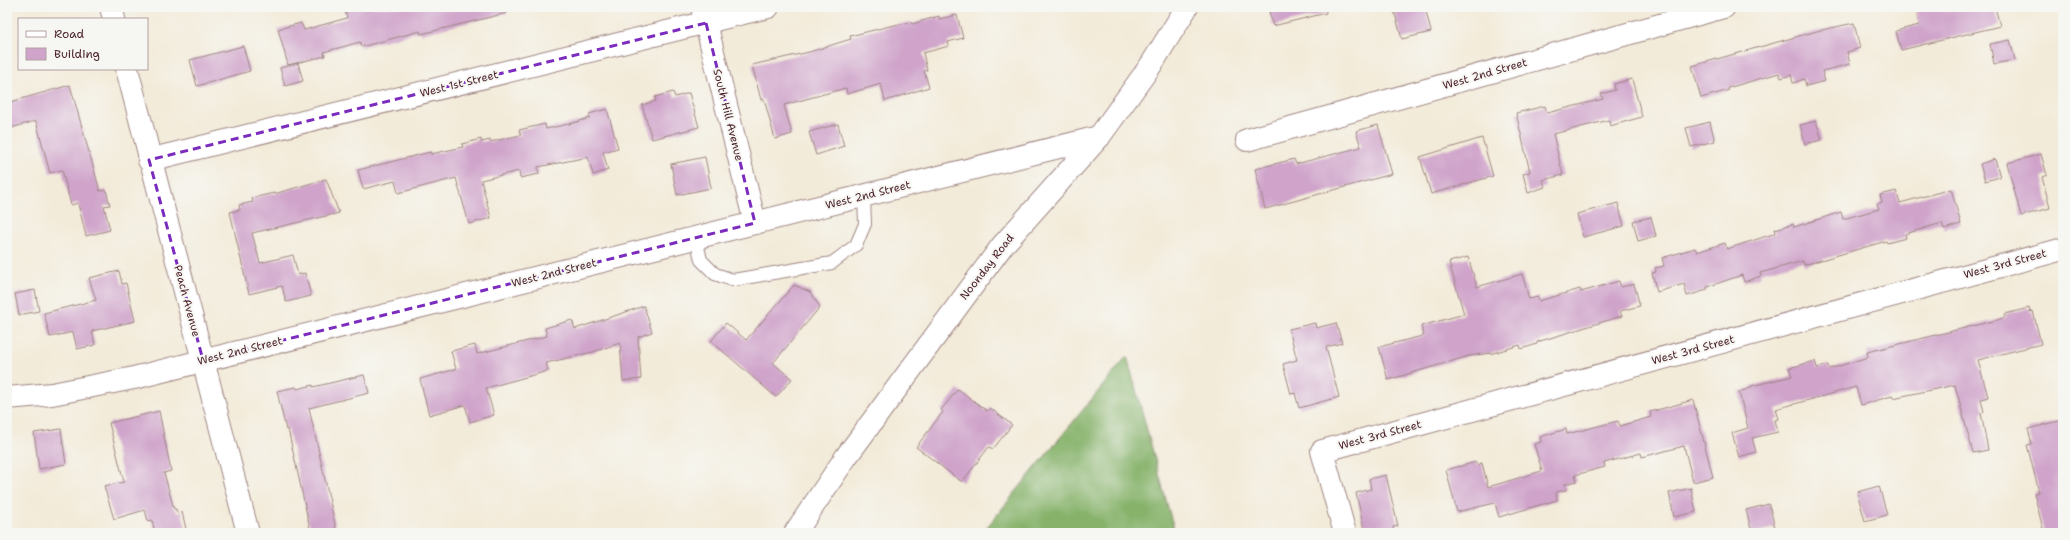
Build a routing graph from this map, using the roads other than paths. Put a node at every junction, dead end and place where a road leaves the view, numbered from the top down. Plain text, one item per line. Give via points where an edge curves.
1 (111, 7) edge
2 (768, 7) edge
3 (1187, 7) edge
4 (1724, 7) edge
5 (704, 15) edge
6 (114, 18) edge
7 (127, 70) edge
8 (1099, 137) junction
9 (1247, 140) dead end
10 (149, 160) junction
11 (864, 196) junction
12 (755, 223) junction
13 (696, 238) junction
14 (2063, 249) edge
15 (203, 360) junction
16 (7, 398) edge
17 (248, 533) edge
18 (795, 533) edge
19 (1345, 533) edge

1 - 6 street
2 - 5 street, West 1st Street
3 - 8 street, Noonday Road via 1151,65
4 - 9 street, West 2nd Street
5 - 10 street, West 1st Street
5 - 12 street, South Hill Avenue
7 - 10 street, Peach Avenue
8 - 11 street, West 2nd Street
8 - 18 street, Noonday Road via 1002,246 856,444
10 - 15 street, Peach Avenue
11 - 12 street, West 2nd Street
11 - 13 lane via 865,224 856,245 832,263 733,280 715,274 702,260
12 - 13 street, West 2nd Street
13 - 15 street, West 2nd Street
14 - 19 street, West 3rd Street via 1322,451
15 - 16 street, West 2nd Street via 134,378 52,394
15 - 17 street, Peach Avenue

